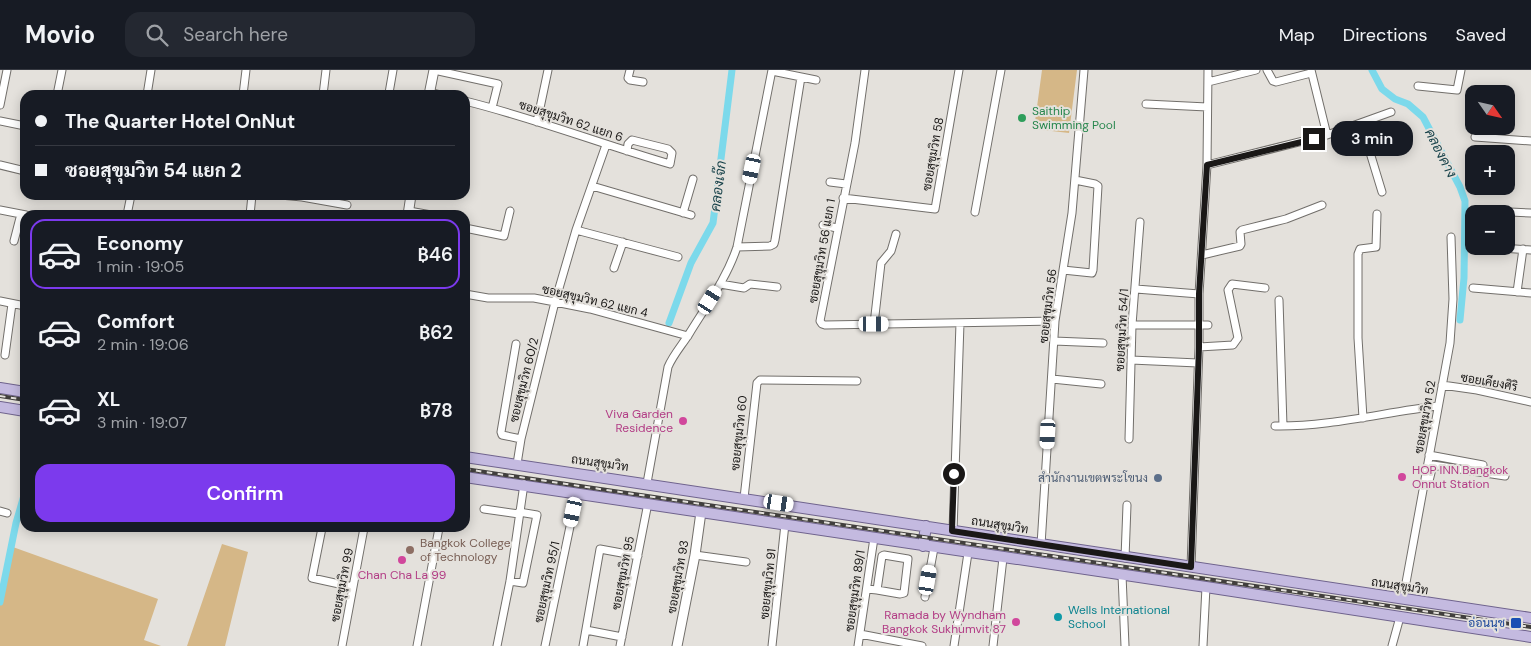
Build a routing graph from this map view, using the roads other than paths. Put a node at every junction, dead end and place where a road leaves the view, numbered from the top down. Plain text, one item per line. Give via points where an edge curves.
1 (7, 70) edge
2 (62, 70) edge
3 (151, 70) edge
4 (246, 70) edge
5 (326, 70) edge
6 (393, 70) edge
7 (434, 70) edge
8 (548, 70) edge
9 (630, 70) edge
10 (866, 70) edge
11 (959, 70) edge
12 (1002, 70) edge
13 (1084, 70) edge
14 (1208, 70) edge
15 (1256, 70) edge
16 (1268, 70) edge
17 (1461, 70) edge
18 (772, 71) edge
19 (1311, 71) edge
20 (801, 77) junction
21 (816, 80) dead end
22 (643, 82) dead end
23 (1208, 82) junction
24 (1418, 86) dead end
25 (59, 90) edge
26 (148, 90) edge
27 (244, 90) edge
28 (324, 90) edge
29 (390, 90) edge
30 (430, 90) edge
31 (470, 102) edge
32 (1146, 104) dead end
33 (0, 105) edge
34 (1207, 106) junction
35 (492, 108) junction
36 (1391, 112) dead end
37 (0, 121) edge
38 (537, 122) junction
39 (1361, 123) junction
40 (20, 125) edge
41 (1327, 135) junction
42 (1475, 137) dead end
43 (1531, 141) edge
44 (606, 145) junction
45 (627, 151) junction
46 (0, 165) edge
47 (1207, 165) junction
48 (20, 170) edge
49 (693, 179) dead end
50 (1075, 180) junction
51 (830, 182) dead end
52 (846, 184) junction
53 (592, 186) junction
54 (1382, 192) dead end
55 (843, 198) junction
56 (326, 200) edge
57 (347, 205) dead end
58 (1322, 205) dead end
59 (0, 210) edge
60 (510, 211) dead end
61 (975, 212) dead end
62 (1515, 212) edge
63 (20, 213) edge
64 (1531, 213) edge
65 (1377, 214) dead end
66 (1140, 222) dead end
67 (20, 223) edge
68 (823, 225) dead end
69 (838, 228) junction
70 (470, 229) edge
71 (576, 230) junction
72 (896, 234) dead end
73 (1451, 237) dead end
74 (14, 241) dead end
75 (623, 242) junction
76 (737, 247) junction
77 (1527, 250) edge
78 (1202, 255) junction
79 (678, 257) dead end
80 (614, 268) dead end
81 (1063, 270) junction
82 (720, 284) junction
83 (777, 287) dead end
84 (1265, 288) dead end
85 (1473, 288) dead end
86 (1136, 289) junction
87 (1517, 292) junction
88 (1531, 293) edge
89 (1199, 294) junction
90 (470, 295) edge
91 (1279, 300) dead end
92 (0, 302) edge
93 (555, 302) junction
94 (12, 304) junction
95 (20, 305) edge
96 (1055, 321) junction
97 (960, 323) junction
98 (874, 324) junction
99 (1132, 325) junction
100 (1208, 325) dead end
101 (1199, 326) junction
102 (688, 336) junction
103 (1054, 342) junction
104 (1104, 343) dead end
105 (516, 344) dead end
106 (1199, 347) junction
107 (5, 355) dead end
108 (1131, 360) junction
109 (1198, 363) junction
110 (1052, 379) junction
111 (857, 381) dead end
112 (1101, 384) dead end
113 (1442, 386) junction
114 (0, 388) edge
115 (20, 391) edge
116 (1531, 402) edge
117 (1438, 406) junction
118 (0, 407) edge
119 (20, 409) edge
120 (1363, 418) junction
121 (521, 439) junction
122 (1129, 439) dead end
123 (1429, 455) junction
124 (470, 458) edge
125 (517, 464) junction
126 (1483, 465) dead end
127 (1505, 476) dead end
128 (470, 478) edge
129 (1430, 481) dead end
130 (646, 483) junction
131 (524, 484) junction
132 (577, 493) junction
133 (744, 498) junction
134 (648, 503) junction
135 (1127, 505) dead end
136 (484, 509) dead end
137 (701, 512) junction
138 (519, 513) junction
139 (785, 524) junction
140 (926, 526) junction
141 (952, 531) junction
142 (321, 532) edge
143 (363, 532) edge
144 (438, 532) edge
145 (874, 538) junction
146 (1041, 545) junction
147 (929, 547) junction
148 (968, 553) junction
149 (695, 555) junction
150 (638, 556) junction
151 (1004, 558) junction
152 (1125, 558) junction
153 (746, 562) dead end
154 (1191, 567) junction
155 (1122, 575) junction
156 (510, 581) junction
157 (353, 587) junction
158 (1206, 587) junction
159 (867, 588) junction
160 (877, 590) junction
161 (925, 597) dead end
162 (1403, 599) junction
163 (1400, 617) junction
164 (1531, 618) edge
165 (586, 630) junction
166 (860, 634) junction
167 (622, 637) junction
168 (1531, 637) edge
169 (342, 646) edge
170 (417, 646) edge
171 (497, 646) edge
172 (545, 646) edge
173 (583, 646) edge
174 (620, 646) edge
175 (677, 646) edge
176 (772, 646) edge
177 (858, 646) edge
178 (922, 646) edge
179 (954, 646) edge
180 (993, 646) edge
181 (1125, 646) edge
182 (1203, 646) edge
183 (1392, 646) edge

1 - 33 street
2 - 25 street
3 - 26 street
4 - 27 street
5 - 28 street
6 - 29 street
7 - 30 street
7 - 35 street via 498,84
8 - 38 street
9 - 22 street via 630,80
10 - 52 street, ซอยสุขุมวิท 56 แยก 1
11 - 55 street, ซอยสุขุมวิท 58 via 935,209
12 - 61 street
13 - 50 street, ซอยสุขุมวิท 56
14 - 23 street
15 - 23 street
16 - 19 street via 1276,82
17 - 24 street via 1455,91
18 - 20 street
18 - 76 street
19 - 41 street
20 - 21 street
20 - 76 street via 774,244
23 - 34 street
31 - 35 street, ซอยสุขุมวิท 62 แยก 6
32 - 34 street
34 - 47 street
35 - 38 street, ซอยสุขุมวิท 62 แยก 6
36 - 39 street
37 - 40 street
38 - 44 street, ซอยสุขุมวิท 62 แยก 6
39 - 41 street
39 - 54 street
41 - 47 street
42 - 43 street
44 - 45 street, ซอยสุขุมวิท 62 แยก 6
44 - 53 street, ซอยสุขุมวิท 60/2
45 - 45 street, ซอยสุขุมวิท 62 แยก 6 via 670,164 672,153 668,149 632,140
46 - 48 street
47 - 78 street
49 - 53 street via 687,214
50 - 81 street, ซอยสุขุมวิท 56
50 - 81 street via 1098,187 1094,270 1092,273
51 - 52 street
52 - 55 street, ซอยสุขุมวิท 56 แยก 1
53 - 71 street, ซอยสุขุมวิท 60/2
55 - 69 street, ซอยสุขุมวิท 56 แยก 1
56 - 57 street
58 - 78 street via 1286,219 1242,230 1240,246
59 - 63 street
60 - 70 street via 504,236
62 - 64 street
65 - 120 street via 1376,247 1360,249 1358,254 1358,338
66 - 86 street, ซอยสุขุมวิท 54/1
67 - 74 street
68 - 69 street
69 - 98 street, ซอยสุขุมวิท 56 แยก 1 via 820,321 825,325
71 - 75 street
71 - 93 street, ซอยสุขุมวิท 60/2
72 - 98 street via 891,251 881,263
73 - 113 street, ซอยสุขุมวิท 52 via 1453,317
75 - 79 street
75 - 80 street
76 - 82 street
77 - 87 street
78 - 89 street
81 - 96 street, ซอยสุขุมวิท 56
82 - 83 street via 744,288 750,284
82 - 102 street
84 - 106 street via 1232,284 1228,290 1237,341 1232,346
85 - 87 street
86 - 89 street
86 - 99 street, ซอยสุขุมวิท 54/1
87 - 88 street
89 - 101 street
90 - 93 street, ซอยสุขุมวิท 62 แยก 4
91 - 120 street via 1279,426
92 - 94 street
93 - 102 street, ซอยสุขุมวิท 62 แยก 4
93 - 121 street, ซอยสุขุมวิท 60/2
94 - 95 street
94 - 107 street
96 - 97 street, ซอยสุขุมวิท 56 แยก 1
96 - 103 street, ซอยสุขุมวิท 56
97 - 98 street, ซอยสุขุมวิท 56 แยก 1
97 - 141 street
99 - 101 street
99 - 108 street, ซอยสุขุมวิท 54/1
100 - 101 street
101 - 106 street
102 - 130 street via 668,367
103 - 104 street
103 - 110 street, ซอยสุขุมวิท 56
105 - 121 street via 501,432 502,436
106 - 109 street
108 - 109 street
108 - 122 street, ซอยสุขุมวิท 54/1
109 - 154 street
110 - 112 street
110 - 146 street, ซอยสุขุมวิท 56
111 - 133 street, ซอยสุขุมวิท 60 via 760,380 757,383
113 - 116 street, ซอยเคียงศิริ
113 - 117 street, ซอยสุขุมวิท 52
114 - 115 main road
117 - 120 street
117 - 123 street, ซอยสุขุมวิท 52
118 - 119 main road
121 - 125 street, ซอยสุขุมวิท 60/2
123 - 126 street
123 - 162 street, ซอยสุขุมวิท 52
124 - 125 main road, ถนนสุขุมวิท
125 - 130 main road, ถนนสุขุมวิท
127 - 129 street via 1433,465
128 - 131 main road
130 - 133 main road, ถนนสุขุมวิท
131 - 132 main road
131 - 138 street
132 - 134 main road
132 - 172 street, ซอยสุขุมวิท 95/1
133 - 140 main road, ถนนสุขุมวิท
134 - 137 main road
134 - 150 street, ซอยสุขุมวิท 95
135 - 152 street
136 - 138 street
137 - 139 main road
137 - 149 street, ซอยสุขุมวิท 93
138 - 156 street
138 - 156 street via 537,515 523,583
139 - 145 main road
139 - 176 street, ซอยสุขุมวิท 91
140 - 141 main road, ถนนสุขุมวิท
140 - 147 main road
141 - 146 main road, ถนนสุขุมวิท
142 - 157 street via 312,578
143 - 157 street, ซอยสุขุมวิท 99
144 - 170 street
145 - 147 main road
145 - 159 street, ซอยสุขุมวิท 89/1
146 - 152 main road, ถนนสุขุมวิท
147 - 148 main road
147 - 161 street
148 - 151 main road
148 - 179 street
149 - 153 street
149 - 175 street, ซอยสุขุมวิท 93
150 - 165 street via 600,550
150 - 167 street, ซอยสุขุมวิท 95
151 - 155 main road
151 - 180 street
152 - 154 main road, ถนนสุขุมวิท
154 - 162 main road, ถนนสุขุมวิท
155 - 158 main road
155 - 181 street
156 - 171 street
157 - 169 street, ซอยสุขุมวิท 99
158 - 163 main road
158 - 182 street
159 - 160 street
159 - 166 street, ซอยสุขุมวิท 89/1
160 - 160 street via 902,594 908,559 884,554
162 - 163 main road
162 - 164 main road, ถนนสุขุมวิท
163 - 168 main road
163 - 183 street
165 - 167 street
165 - 173 street
166 - 177 street, ซอยสุขุมวิท 89/1
166 - 178 street
167 - 174 street, ซอยสุขุมวิท 95

